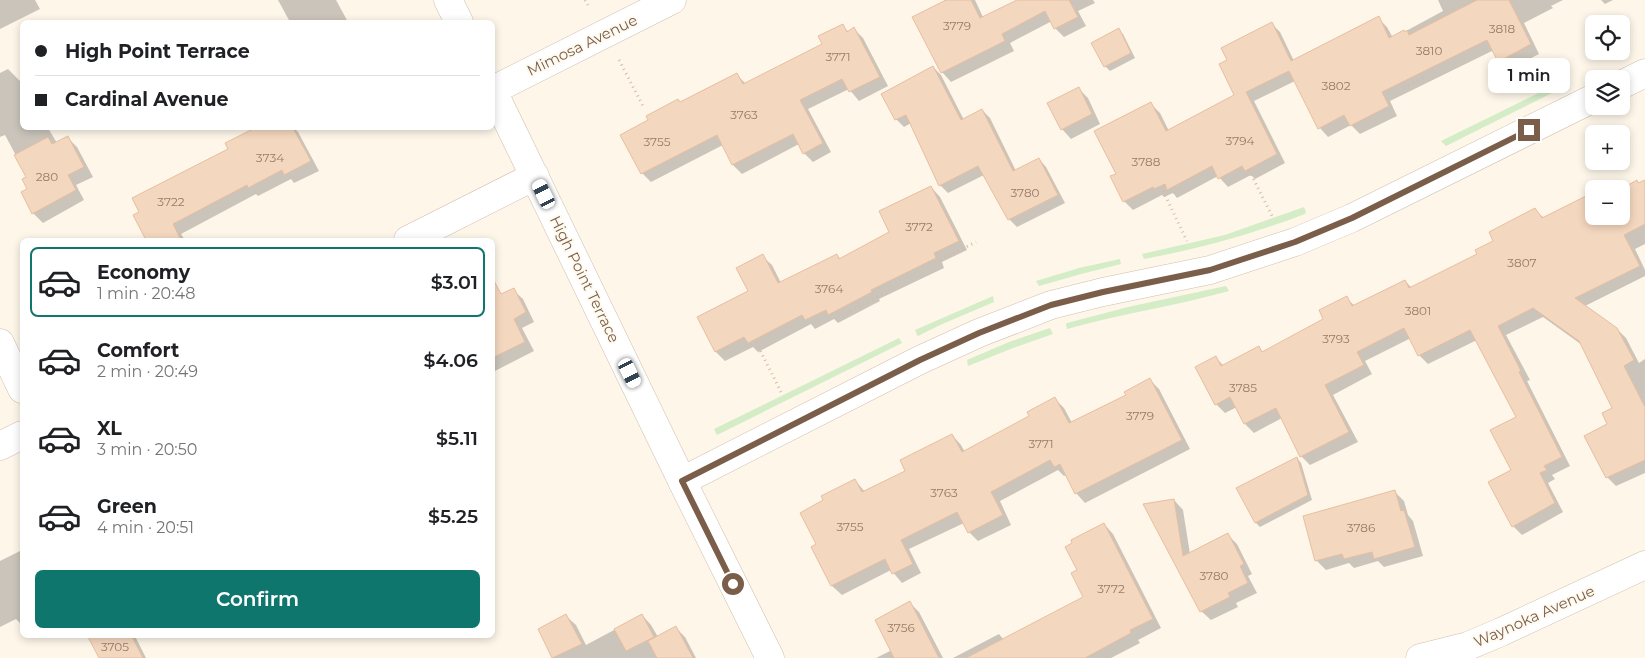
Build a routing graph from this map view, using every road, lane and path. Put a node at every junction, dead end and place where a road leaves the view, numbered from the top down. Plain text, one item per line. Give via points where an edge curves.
1 (448, 0) edge
2 (585, 0) edge
3 (672, 0) edge
4 (588, 5) dead end
5 (458, 20) edge
6 (619, 60) dead end
7 (1645, 73) edge
8 (1424, 78) dead end
9 (1630, 80) edge
10 (495, 88) edge
11 (1404, 88) dead end
12 (495, 93) edge
13 (1585, 102) edge
14 (644, 108) dead end
15 (1249, 170) dead end
16 (535, 176) junction
17 (1163, 191) dead end
18 (1272, 216) dead end
19 (412, 238) edge
20 (1187, 241) dead end
21 (976, 242) dead end
22 (940, 260) dead end
23 (886, 292) dead end
24 (850, 311) dead end
25 (756, 342) dead end
26 (0, 343) edge
27 (20, 385) edge
28 (781, 392) dead end
29 (20, 436) edge
30 (0, 446) edge
31 (682, 481) junction
32 (1645, 565) edge
33 (770, 658) edge
34 (1420, 658) edge

1 - 5 street
2 - 4 path
3 - 10 street, Mimosa Avenue
6 - 14 path
7 - 9 street
8 - 11 path
12 - 16 street, High Point Terrace
13 - 31 street via 1360,214 1302,239 1210,270 1051,305 979,333
15 - 18 path
16 - 19 street
16 - 31 street, High Point Terrace
17 - 20 path
21 - 22 path
23 - 24 path
25 - 28 path
26 - 27 street
29 - 30 street
31 - 33 street, High Point Terrace
32 - 34 street, Waynoka Avenue via 1468,646

